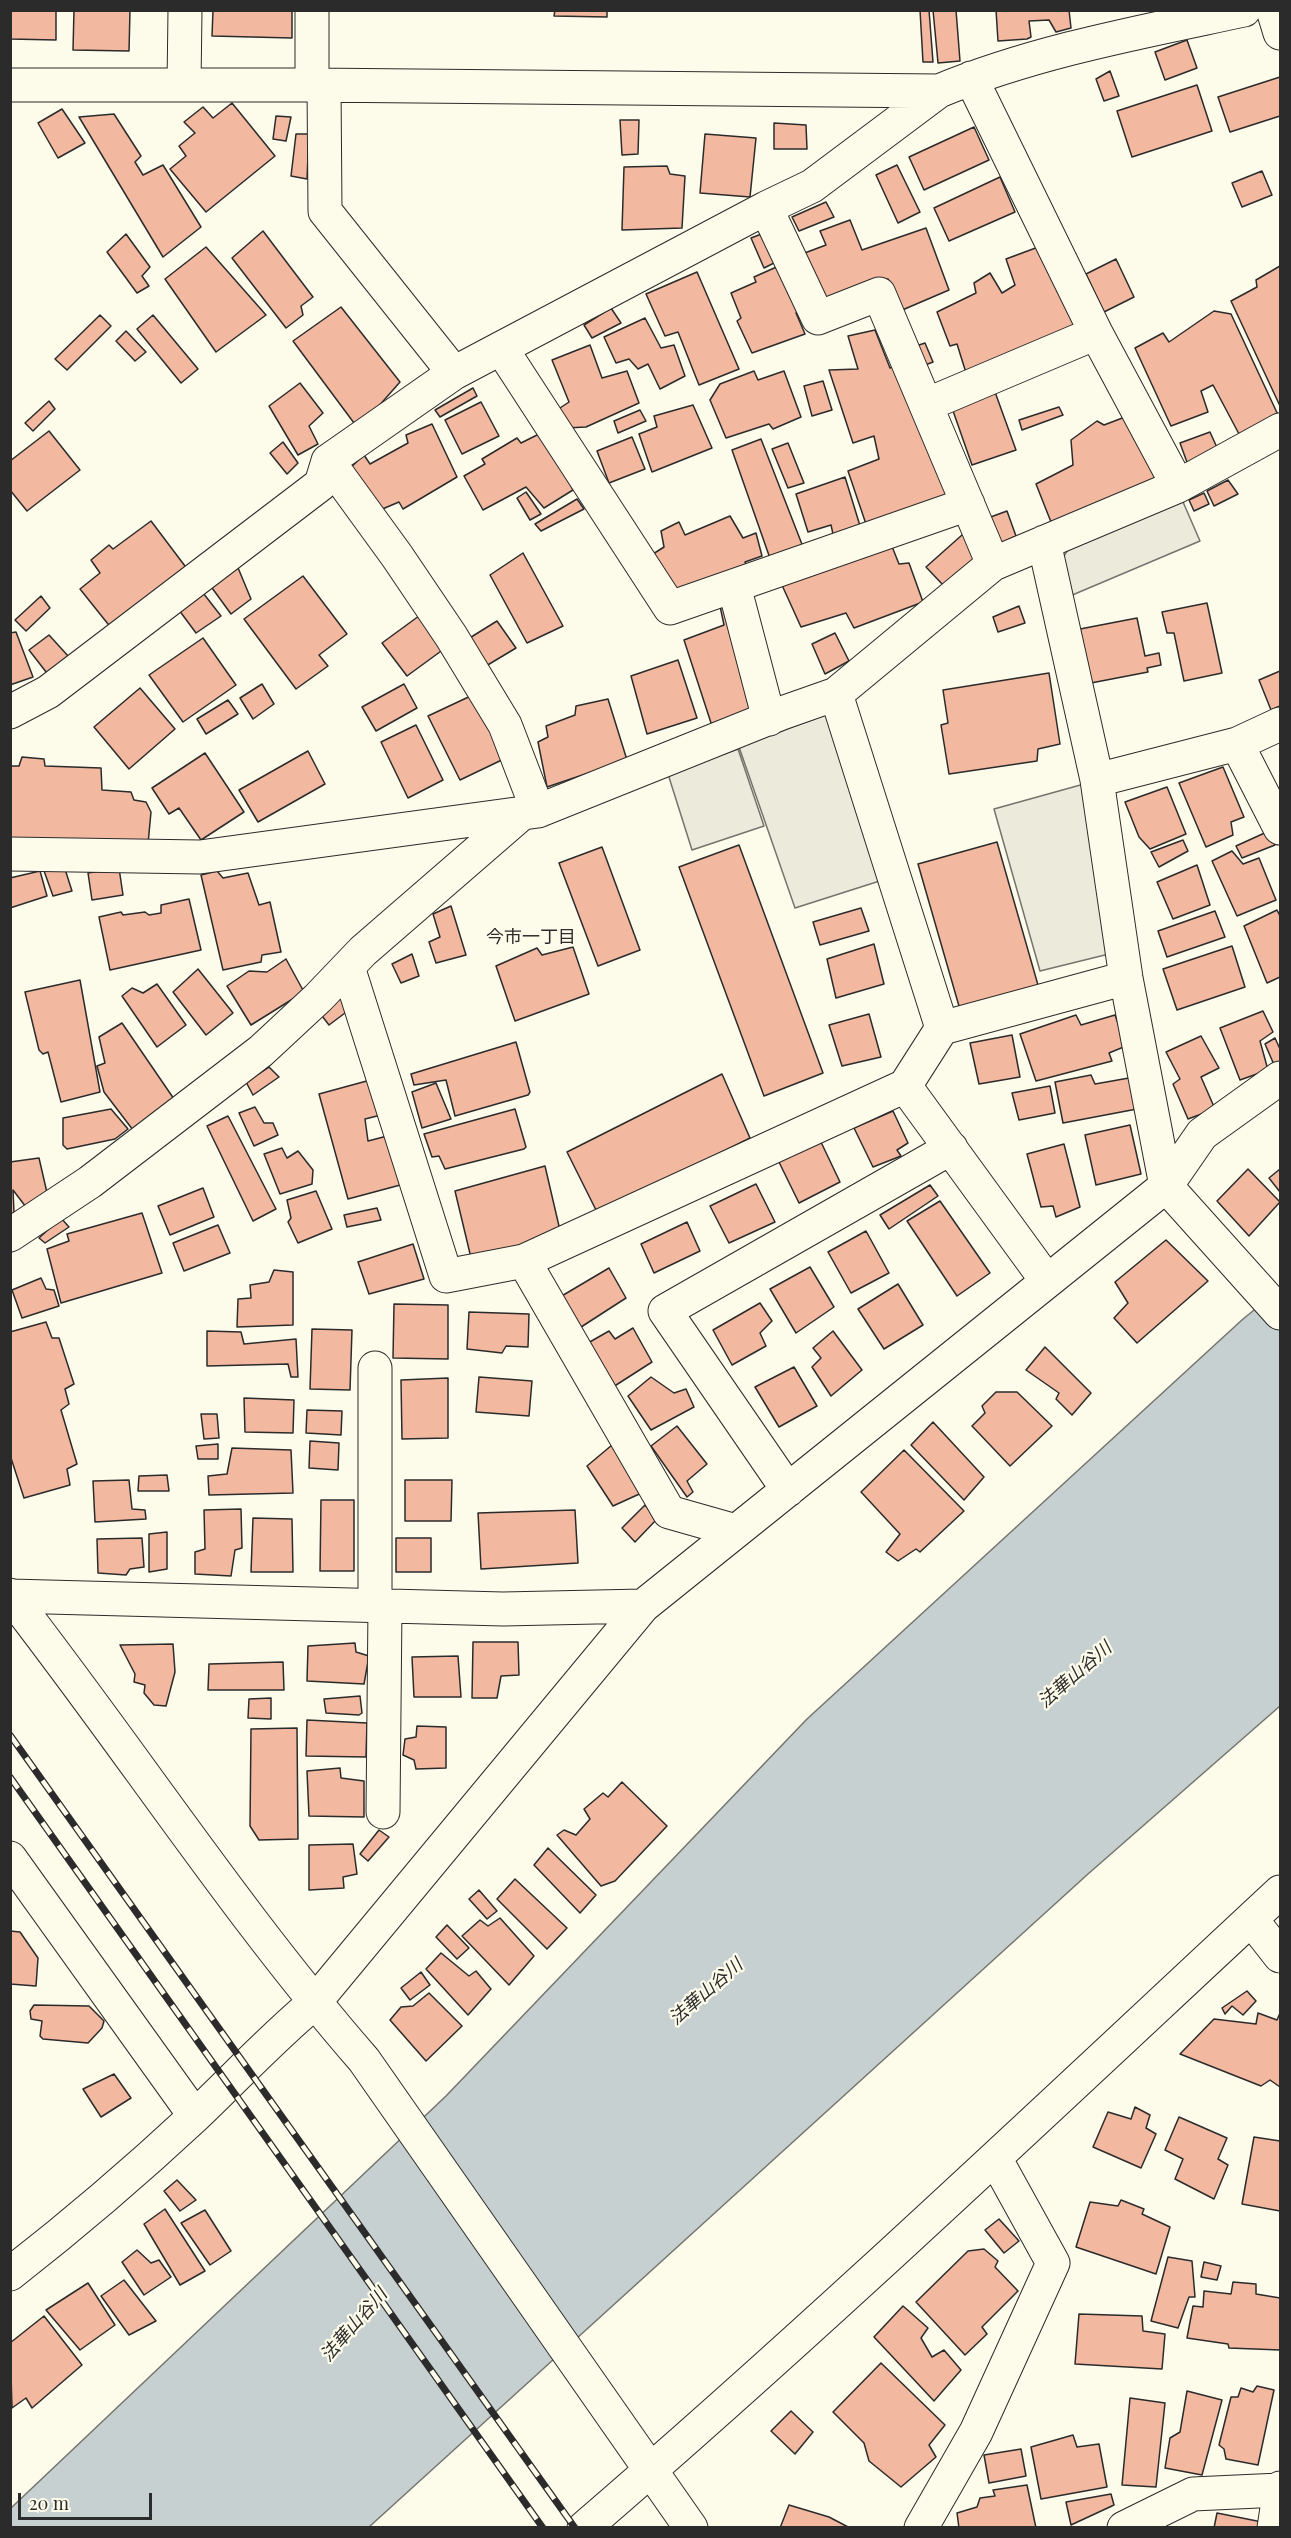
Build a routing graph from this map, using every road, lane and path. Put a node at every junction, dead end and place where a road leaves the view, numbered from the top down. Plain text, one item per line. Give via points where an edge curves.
1 (185, 10) edge
2 (312, 10) edge
3 (1244, 10) edge
4 (1273, 10) edge
5 (1281, 33) edge
6 (971, 78) junction
7 (10, 84) edge
8 (183, 85) junction
9 (318, 85) junction
10 (939, 91) junction
11 (766, 208) junction
12 (1096, 333) junction
13 (501, 348) junction
14 (454, 373) junction
15 (926, 405) junction
16 (1281, 430) edge
17 (328, 461) junction
18 (1178, 486) junction
19 (968, 504) junction
20 (1044, 542) junction
21 (993, 564) junction
22 (734, 586) junction
23 (836, 694) junction
24 (10, 712) edge
25 (769, 719) junction
26 (1281, 724) edge
27 (1238, 744) junction
28 (1097, 780) junction
29 (530, 813) junction
30 (1281, 828) edge
31 (10, 854) edge
32 (348, 967) junction
33 (1126, 978) junction
34 (942, 1028) junction
35 (1281, 1078) edge
36 (904, 1086) junction
37 (951, 1149) junction
38 (1166, 1186) junction
39 (10, 1235) edge
40 (524, 1261) junction
41 (1047, 1281) junction
42 (1281, 1313) edge
43 (375, 1368) dead end
44 (788, 1490) junction
45 (736, 1531) junction
46 (11, 1596) edge
47 (380, 1606) junction
48 (642, 1606) junction
49 (383, 1812) dead end
50 (10, 1857) edge
51 (1281, 1892) edge
52 (1251, 1919) junction
53 (1281, 1956) edge
54 (314, 2002) junction
55 (195, 2116) junction
56 (995, 2158) junction
57 (10, 2274) edge
58 (651, 2470) junction
59 (1280, 2489) edge
60 (584, 2528) edge
61 (691, 2528) edge
62 (921, 2528) edge
63 (1124, 2528) edge
64 (1274, 2528) edge

1 - 8 street
2 - 9 street
3 - 6 street via 1084,45
4 - 5 street
6 - 10 street
6 - 12 street
7 - 8 street
8 - 9 street
9 - 10 street
9 - 14 street via 325,211
10 - 11 street via 812,186
11 - 13 street
11 - 15 street via 818,318 879,294
12 - 15 street
12 - 18 street
13 - 14 street
13 - 22 street via 670,608
14 - 17 street
15 - 19 street
16 - 18 street
17 - 24 street via 321,484 48,692
17 - 29 street via 445,627 505,725
18 - 20 street
19 - 21 street
19 - 22 street
20 - 21 street
20 - 28 street
21 - 23 street
22 - 25 street
23 - 25 street
23 - 34 street
25 - 29 street
26 - 27 street
27 - 28 street
27 - 30 street
28 - 33 street
29 - 31 street via 200,857
29 - 32 street
32 - 39 street via 261,1051 90,1182
32 - 40 street via 446,1276
33 - 34 street
33 - 38 street
34 - 36 street
35 - 38 street via 1202,1134
36 - 37 street
36 - 40 street
37 - 41 street
37 - 44 street via 665,1311
38 - 41 street
38 - 42 street
40 - 45 street via 669,1512
41 - 44 street
43 - 47 street
44 - 45 street
45 - 48 street
46 - 47 street
46 - 54 street
47 - 48 street
47 - 49 street
48 - 54 street
50 - 55 street
51 - 52 street
52 - 53 street
52 - 56 street
54 - 55 street
54 - 58 street via 364,2060
55 - 57 street
56 - 58 street
56 - 62 street via 1053,2263 976,2432
58 - 60 street
58 - 61 street
59 - 63 street via 1193,2494
59 - 64 street

